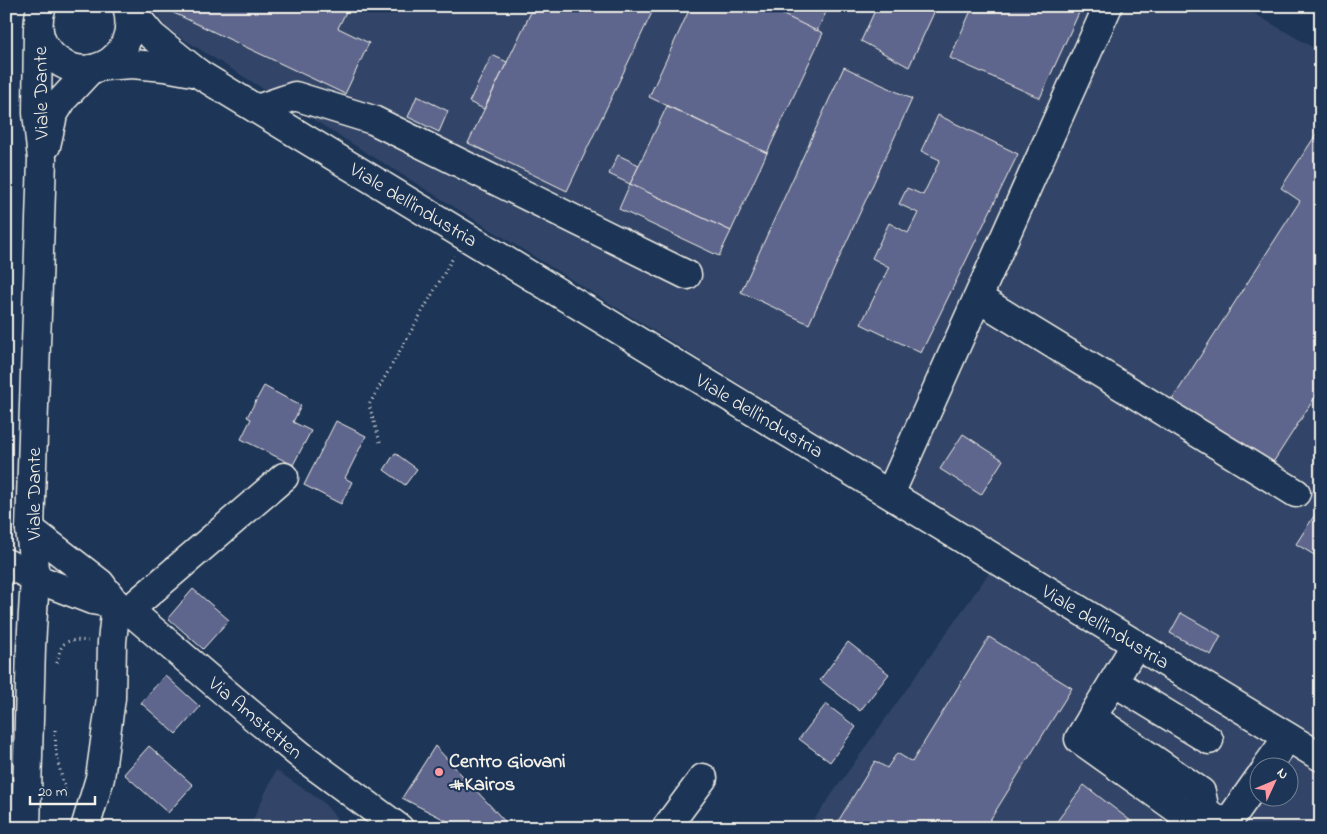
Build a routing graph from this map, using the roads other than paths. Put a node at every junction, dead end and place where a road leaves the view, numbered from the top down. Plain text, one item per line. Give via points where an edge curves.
1 (1108, 6) edge
2 (128, 7) edge
3 (40, 17) edge
4 (98, 68) junction
5 (199, 74) junction
6 (257, 109) junction
7 (42, 159) junction
8 (688, 275) dead end
9 (978, 298) junction
10 (284, 477) dead end
11 (1296, 493) dead end
12 (890, 494) junction
13 (30, 529) junction
14 (6, 563) edge
15 (35, 578) junction
16 (123, 607) junction
17 (1136, 644) junction
18 (1114, 682) junction
19 (1288, 737) junction
20 (1208, 740) dead end
21 (1274, 756) edge
22 (1321, 757) edge
23 (703, 778) dead end
24 (1250, 787) edge
25 (1218, 821) edge
26 (26, 828) edge
27 (85, 828) edge
28 (399, 828) edge
29 (666, 828) edge

1 - 9 street
2 - 4 street, Viale Dante via 131,20 124,47 116,58
2 - 5 street, Viale dell'industria via 152,36
3 - 4 street, Viale dell'industria via 42,42 50,54 62,64 76,69
3 - 7 street, Viale Dante via 37,113
4 - 5 street, Viale dell'industria via 132,64
4 - 7 street, Viale Dante via 64,99 54,115
5 - 6 street, Viale dell'industria
6 - 8 street via 295,96 373,120
6 - 12 street, Viale dell'industria
7 - 13 street, Viale Dante
9 - 11 street
9 - 12 street
10 - 16 street
12 - 17 street, Viale dell'industria
13 - 15 street, Viale Dante
13 - 16 street, Via Amstetten via 100,583
14 - 15 street
15 - 16 street via 92,600
15 - 26 street, Viale Dante
16 - 27 street via 112,642 111,698 100,778
16 - 28 street, Via Amstetten via 296,752
17 - 18 street
17 - 19 street, Viale dell'industria
18 - 20 street
18 - 25 street via 1079,739 1187,816
19 - 21 street
19 - 22 street, Viale dell'industria
23 - 29 street
24 - 25 street

